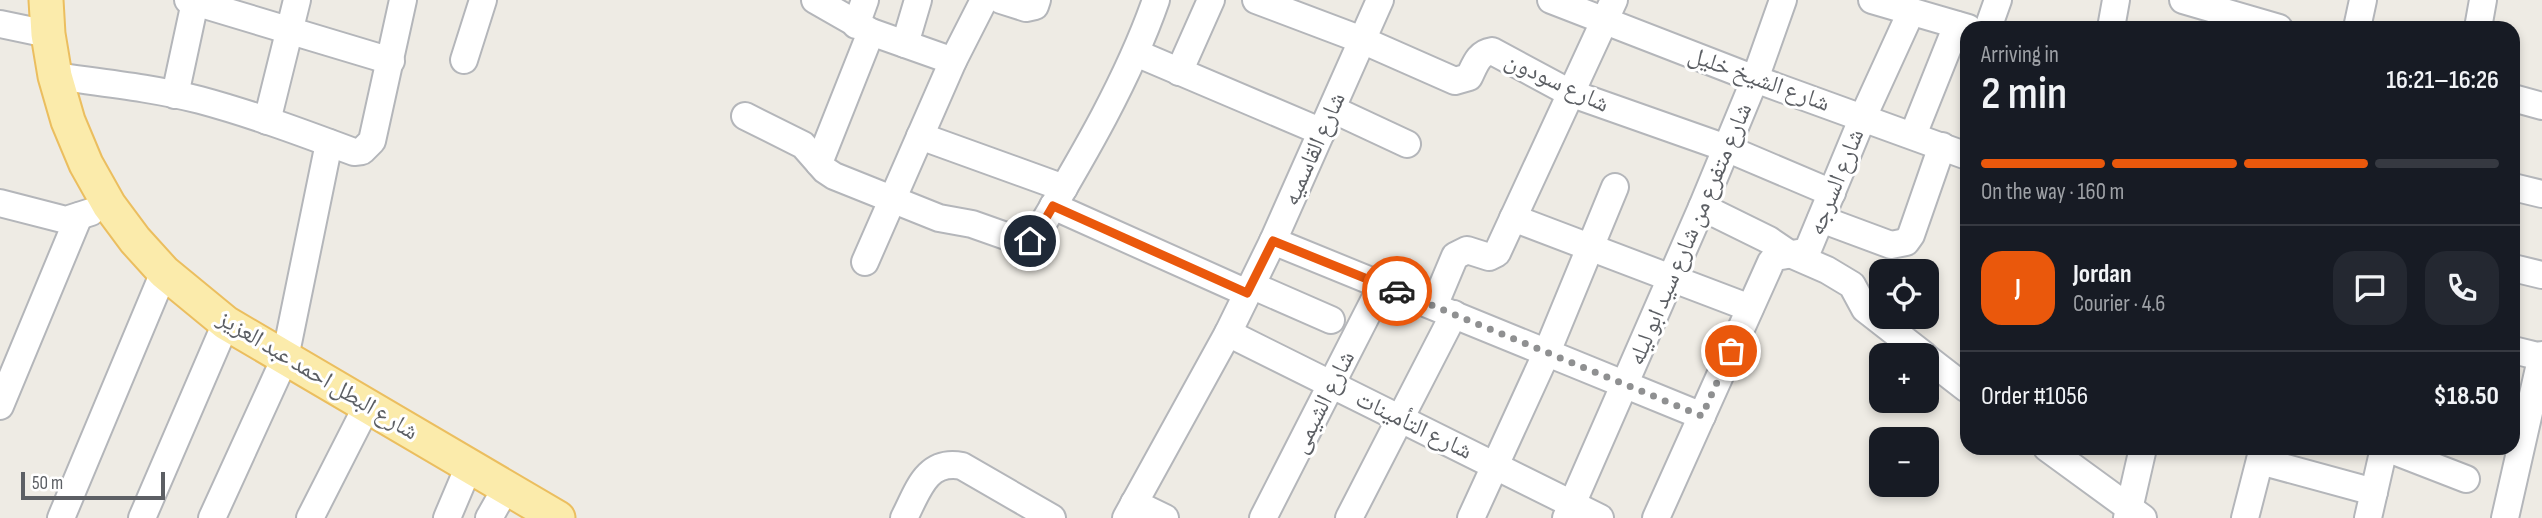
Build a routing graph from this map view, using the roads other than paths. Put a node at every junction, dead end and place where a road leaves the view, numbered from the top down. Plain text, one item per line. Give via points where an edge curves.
1 (46, 0) edge
2 (297, 0) edge
3 (403, 0) edge
4 (483, 0) edge
5 (815, 0) edge
6 (865, 0) edge
7 (918, 0) edge
8 (984, 0) edge
9 (1001, 0) edge
10 (1037, 0) edge
11 (1156, 0) edge
12 (1211, 0) edge
13 (1256, 0) edge
14 (1380, 0) edge
15 (1551, 0) edge
16 (1783, 0) edge
17 (1872, 0) edge
18 (1998, 0) edge
19 (2116, 0) edge
20 (2183, 0) edge
21 (2362, 0) edge
22 (2483, 0) edge
23 (191, 1) edge
24 (1314, 10) edge
25 (1609, 11) edge
26 (1911, 12) junction
27 (2235, 14) edge
28 (1990, 21) edge
29 (2112, 21) edge
30 (2257, 21) edge
31 (2358, 21) edge
32 (2479, 21) edge
33 (0, 24) edge
34 (1960, 25) edge
35 (864, 28) junction
36 (289, 30) junction
37 (1960, 33) edge
38 (48, 34) junction
39 (1362, 40) junction
40 (905, 44) junction
41 (1136, 53) junction
42 (464, 60) dead end
43 (391, 61) junction
44 (953, 61) junction
45 (1179, 72) junction
46 (55, 76) junction
47 (1755, 79) junction
48 (1570, 93) junction
49 (175, 95) junction
50 (2520, 100) edge
51 (2542, 106) edge
52 (745, 116) dead end
53 (1863, 117) junction
54 (267, 121) junction
55 (1327, 121) junction
56 (1913, 135) junction
57 (920, 136) junction
58 (329, 143) junction
59 (1407, 144) dead end
60 (1942, 146) junction
61 (1726, 148) junction
62 (1960, 153) edge
63 (819, 163) junction
64 (1615, 187) dead end
65 (2520, 189) edge
66 (1832, 193) junction
67 (2542, 194) edge
68 (1058, 197) junction
69 (892, 200) junction
70 (0, 203) edge
71 (1702, 207) junction
72 (94, 211) junction
73 (1513, 218) junction
74 (1821, 219) junction
75 (1273, 241) junction
76 (1590, 247) junction
77 (1788, 253) junction
78 (865, 262) dead end
79 (2520, 270) edge
80 (163, 272) junction
81 (2542, 275) edge
82 (1671, 278) junction
83 (1382, 285) junction
84 (1249, 289) junction
85 (1750, 308) junction
86 (1444, 310) junction
87 (1331, 320) dead end
88 (226, 323) junction
89 (1228, 333) junction
90 (1909, 343) edge
91 (2520, 351) edge
92 (1547, 352) junction
93 (2542, 356) edge
94 (285, 358) junction
95 (1939, 367) edge
96 (1960, 383) edge
97 (1332, 384) junction
98 (1626, 384) junction
99 (367, 405) junction
100 (0, 406) edge
101 (1702, 416) junction
102 (1400, 419) junction
103 (2526, 434) edge
104 (2057, 455) edge
105 (2142, 455) edge
106 (2261, 455) edge
107 (2384, 455) edge
108 (2403, 455) edge
109 (469, 466) junction
110 (1496, 466) junction
111 (2466, 480) dead end
112 (506, 488) junction
113 (1130, 510) edge
114 (2372, 510) edge
115 (1569, 511) edge
116 (2133, 515) edge
117 (61, 518) edge
118 (142, 518) edge
119 (212, 518) edge
120 (310, 518) edge
121 (447, 518) edge
122 (489, 518) edge
123 (558, 518) edge
124 (904, 518) edge
125 (1052, 518) edge
126 (1165, 518) edge
127 (1263, 518) edge
128 (1349, 518) edge
129 (1471, 518) edge
130 (1601, 518) edge
131 (1656, 518) edge
132 (2245, 518) edge
133 (2505, 518) edge

1 - 38 main road, شارع البطل احمد عبد العزيز
2 - 36 street
3 - 43 street
4 - 42 street
5 - 35 street
6 - 35 street
7 - 40 street
8 - 44 street
9 - 10 street via 1032,8
11 - 41 street
12 - 45 street
13 - 24 street, شارع سودون
14 - 39 street, شارع القاسميه
15 - 25 street, شارع الشيخ خليل
16 - 47 street, شارع متفرع من شارع سيد ابو ليله
17 - 26 street
18 - 28 street
19 - 29 street
20 - 27 street
21 - 31 street
22 - 32 street
23 - 36 street
23 - 49 street
24 - 39 street, شارع سودون
25 - 47 street, شارع الشيخ خليل
25 - 48 street
26 - 34 street
26 - 53 street, شارع السرجه
27 - 30 street
33 - 38 street
35 - 40 street
35 - 63 street
36 - 43 street
36 - 54 street
37 - 56 street
38 - 46 main road, شارع البطل احمد عبد العزيز
39 - 48 street, شارع سودون via 1455,81 1469,77 1479,57 1492,51
39 - 55 street, شارع القاسميه
40 - 44 street
41 - 45 street
41 - 68 street
43 - 58 street via 372,141 362,152
44 - 57 street
45 - 55 street
46 - 49 street
46 - 72 main road, شارع البطل احمد عبد العزيز via 86,164
47 - 53 street, شارع الشيخ خليل
47 - 61 street, شارع متفرع من شارع سيد ابو ليله
48 - 61 street, شارع سودون
48 - 73 street
49 - 54 street
50 - 51 street
52 - 63 street via 803,145
53 - 56 street, شارع الشيخ خليل
53 - 66 street, شارع السرجه
54 - 58 street
55 - 59 street
55 - 75 street, شارع القاسميه
56 - 60 street, شارع الشيخ خليل
57 - 68 street
57 - 69 street
58 - 94 street
60 - 62 street, شارع الشيخ خليل
60 - 74 street via 1906,242 1891,244
61 - 66 street, شارع سودون
61 - 71 street, شارع متفرع من شارع سيد ابو ليله
63 - 69 street via 834,176
64 - 76 street
65 - 67 street
66 - 74 street, شارع السرجه
68 - 69 street via 1030,241 939,219
68 - 84 street
69 - 78 street
70 - 72 street via 66,220
71 - 77 street
71 - 82 street, شارع متفرع من شارع سيد ابو ليله
72 - 80 main road, شارع البطل احمد عبد العزيز via 135,240
72 - 100 street
73 - 76 street
73 - 86 street via 1497,253 1489,257 1467,250 1455,256
74 - 77 street, شارع السرجه via 1809,247
75 - 83 street
75 - 84 street, شارع القاسميه
76 - 82 street
76 - 92 street
77 - 85 street, شارع السرجه via 1771,262
77 - 90 street via 1853,285 1866,309
79 - 81 street
80 - 88 main road, شارع البطل احمد عبد العزيز
80 - 117 street
82 - 85 street
82 - 98 street, شارع متفرع من شارع سيد ابو ليله
83 - 86 street
83 - 97 street, شارع الشيمى
84 - 87 street
84 - 89 street, شارع القاسميه
85 - 101 street, شارع السرجه
86 - 92 street
86 - 102 street
88 - 94 main road, شارع البطل احمد عبد العزيز
88 - 118 street
89 - 97 street, شارع التأمينات
89 - 113 street, شارع القاسميه
91 - 93 street
92 - 98 street
92 - 110 street
93 - 103 street
94 - 99 main road, شارع البطل احمد عبد العزيز
94 - 119 street
95 - 96 street
97 - 102 street, شارع التأمينات
97 - 127 street, شارع الشيمى
98 - 101 street
98 - 115 street, شارع متفرع من شارع سيد ابو ليله
99 - 109 main road, شارع البطل احمد عبد العزيز
99 - 120 street
101 - 131 street, شارع السرجه
102 - 110 street, شارع التأمينات
102 - 128 street
103 - 133 street
104 - 116 street
105 - 116 street
106 - 114 street
106 - 132 street
107 - 114 street
108 - 111 street
109 - 112 main road, شارع البطل احمد عبد العزيز
109 - 121 street
110 - 115 street, شارع التأمينات
110 - 129 street
112 - 122 street
112 - 123 main road, شارع البطل احمد عبد العزيز
113 - 126 street
115 - 130 street, شارع التأمينات
124 - 125 street via 928,473 949,464 962,466

